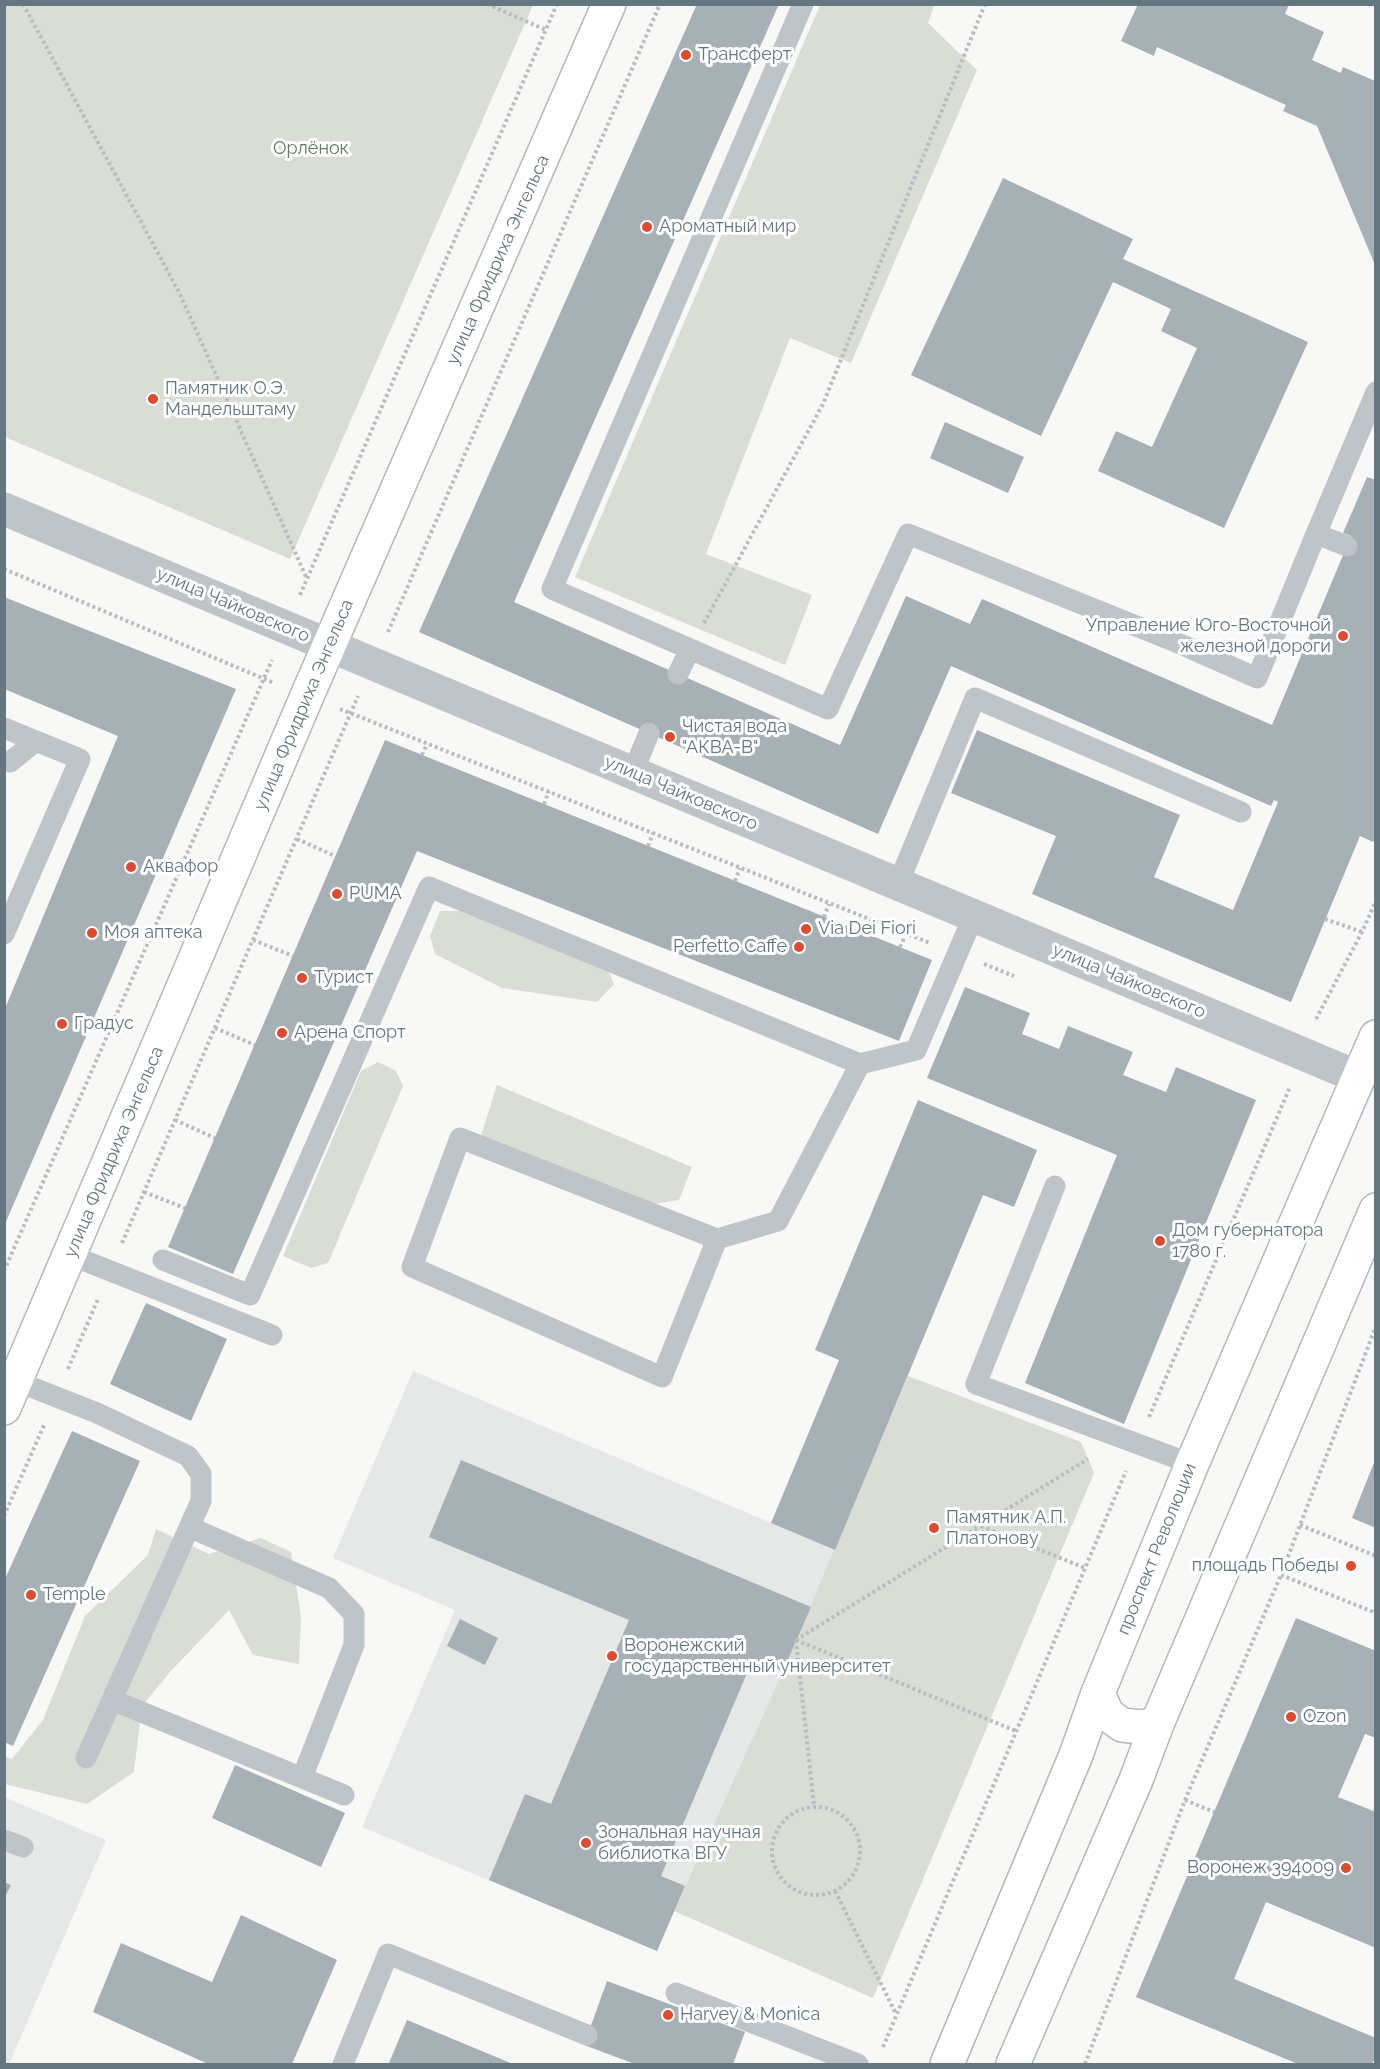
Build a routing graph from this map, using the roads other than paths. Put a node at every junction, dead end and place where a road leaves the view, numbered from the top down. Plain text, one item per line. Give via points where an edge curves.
1 (609, 4) edge
2 (803, 4) edge
3 (1376, 392) edge
4 (4, 509) edge
5 (1316, 534) junction
6 (1347, 546) dead end
7 (329, 645) junction
8 (690, 650) junction
9 (678, 674) dead end
10 (4, 728) edge
11 (649, 733) dead end
12 (36, 741) junction
13 (10, 762) dead end
14 (633, 772) junction
15 (1241, 812) dead end
16 (898, 884) junction
17 (974, 915) junction
18 (4, 934) edge
19 (1376, 1037) edge
20 (860, 1064) junction
21 (1358, 1077) junction
22 (1055, 1186) dead end
23 (1376, 1210) edge
24 (717, 1239) junction
25 (70, 1255) junction
26 (163, 1260) dead end
27 (272, 1335) dead end
28 (10, 1395) edge
29 (1192, 1464) junction
30 (189, 1527) junction
31 (1098, 1693) junction
32 (112, 1700) junction
33 (1157, 1724) junction
34 (86, 1758) dead end
35 (302, 1778) junction
36 (344, 1795) dead end
37 (676, 1993) dead end
38 (587, 2035) dead end
39 (343, 2064) edge
40 (858, 2064) edge
41 (947, 2064) edge
42 (1013, 2064) edge

1 - 7 main road, улица Фридриха Энгельса
2 - 8 lane via 552,589
3 - 5 lane
4 - 7 street, улица Чайковского
5 - 6 lane
5 - 8 lane via 1257,678 908,534 828,709
7 - 14 street, улица Чайковского
7 - 25 main road, улица Фридриха Энгельса
8 - 9 lane
10 - 12 lane
11 - 14 lane
12 - 13 lane
12 - 18 lane via 80,759
14 - 16 street, улица Чайковского
15 - 16 lane via 975,698
16 - 17 street, улица Чайковского
17 - 20 lane via 916,1050
17 - 21 street, улица Чайковского
19 - 21 main road, проспект Революции
20 - 24 lane via 778,1221
20 - 26 lane via 429,887 250,1295
21 - 29 main road, проспект Революции
22 - 29 lane via 976,1384
23 - 33 main road
24 - 24 lane via 662,1377 412,1267 460,1138
25 - 27 lane
25 - 28 main road, улица Фридриха Энгельса
28 - 30 lane via 56,1397 188,1456 201,1474 201,1501
29 - 31 main road, проспект Революции
30 - 32 lane
30 - 35 lane via 329,1588 354,1614 354,1645
31 - 33 main road via 1107,1714 1122,1725
31 - 41 main road, проспект Революции
32 - 34 lane
32 - 35 lane
33 - 42 main road
35 - 36 lane
37 - 40 lane
38 - 39 lane via 388,1954

